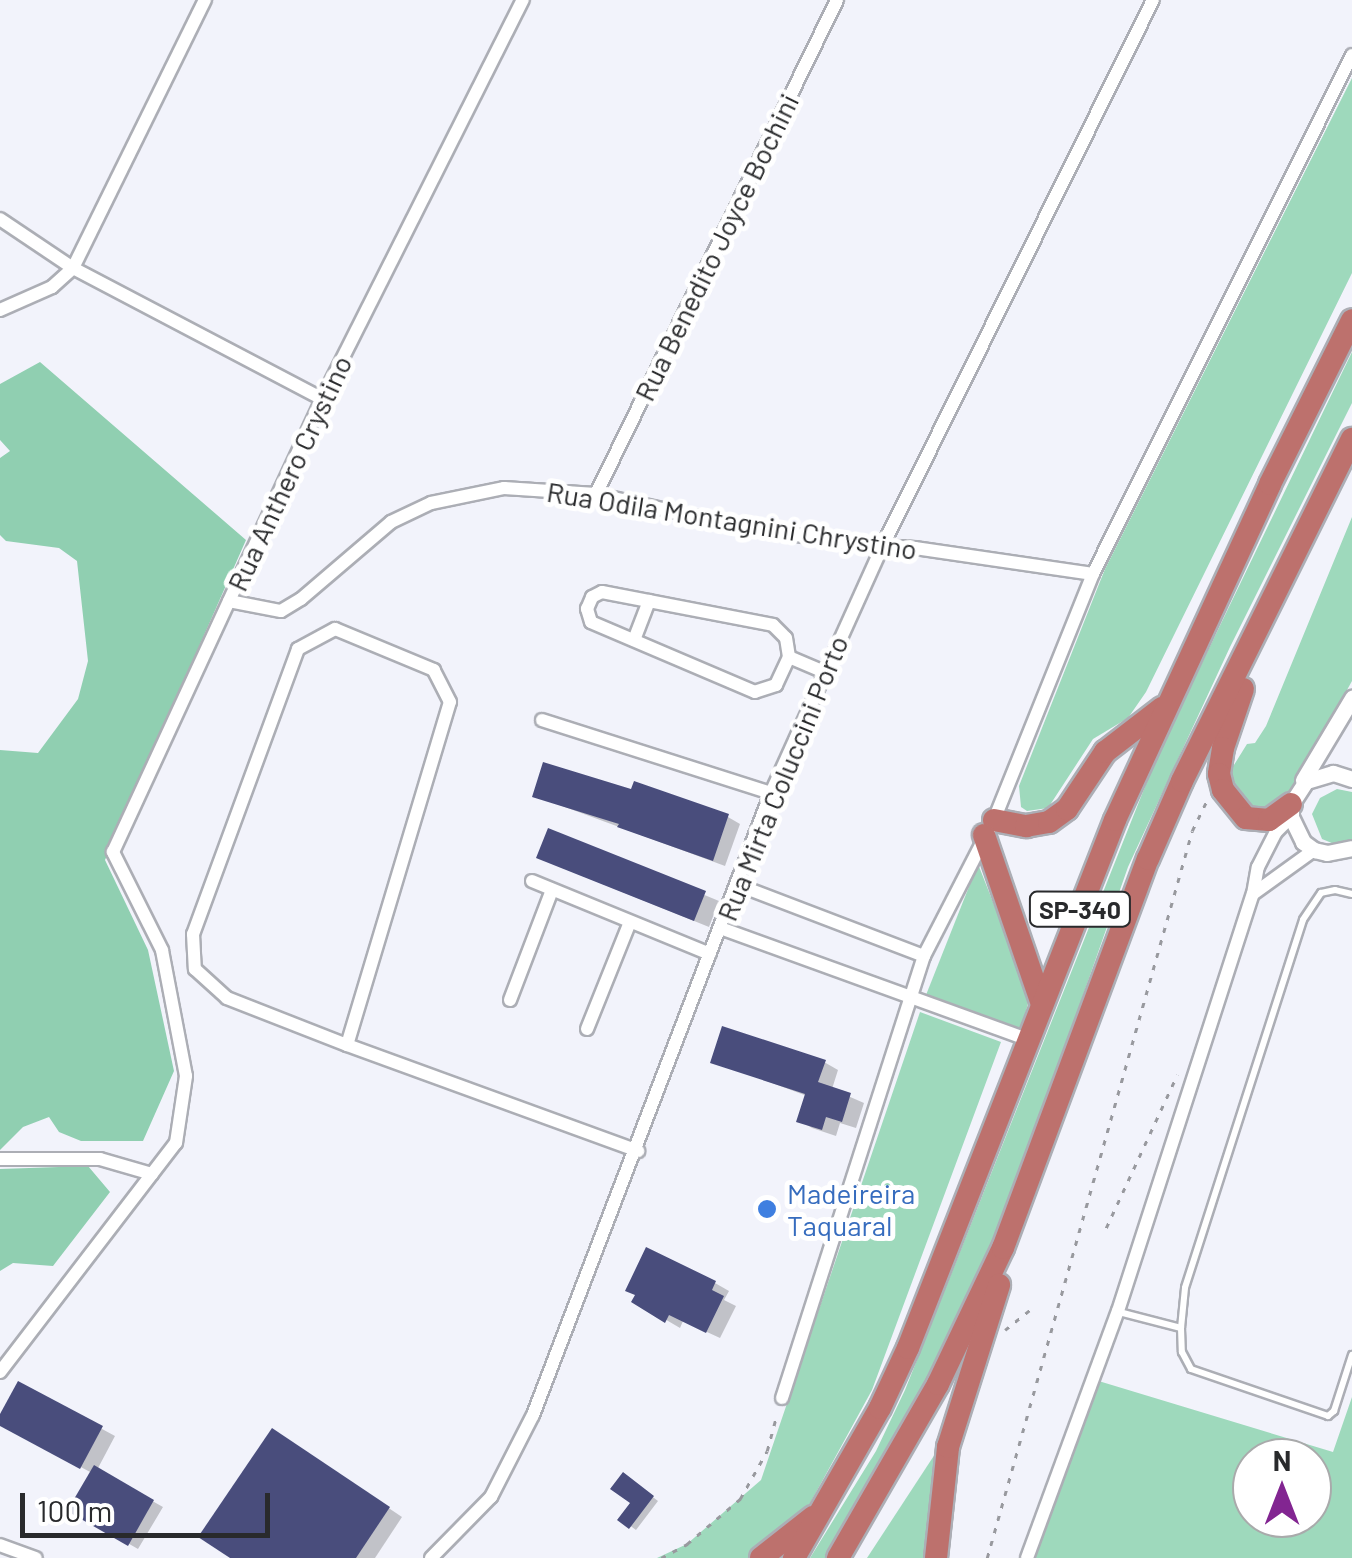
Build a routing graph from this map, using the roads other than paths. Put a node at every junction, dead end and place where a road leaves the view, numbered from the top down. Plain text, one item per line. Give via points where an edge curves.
1 (205, 0) edge
2 (523, 0) edge
3 (837, 0) edge
4 (1153, 0) edge
5 (1352, 55) edge
6 (0, 218) edge
7 (73, 268) junction
8 (0, 310) edge
9 (1352, 320) edge
10 (322, 399) junction
11 (1352, 442) edge
12 (596, 494) junction
13 (883, 545) junction
14 (1093, 574) junction
15 (228, 601) junction
16 (650, 602) junction
17 (634, 640) junction
18 (789, 657) junction
19 (825, 672) junction
20 (1352, 698) edge
21 (1165, 706) junction
22 (542, 720) dead end
23 (1352, 779) edge
24 (770, 794) junction
25 (1293, 804) junction
26 (989, 827) junction
27 (1352, 848) edge
28 (1321, 852) junction
29 (1352, 859) edge
30 (532, 880) dead end
31 (738, 885) junction
32 (552, 890) junction
33 (1253, 894) junction
34 (1352, 894) edge
35 (630, 922) junction
36 (720, 928) junction
37 (710, 954) junction
38 (924, 956) junction
39 (907, 997) junction
40 (510, 1000) dead end
41 (1042, 1004) junction
42 (587, 1029) dead end
43 (1026, 1039) junction
44 (348, 1045) junction
45 (1042, 1148) junction
46 (638, 1150) junction
47 (0, 1159) edge
48 (152, 1174) junction
49 (1118, 1312) junction
50 (1180, 1328) junction
51 (1352, 1355) edge
52 (0, 1372) edge
53 (782, 1398) road end
54 (827, 1505) junction
55 (0, 1544) edge
56 (36, 1558) edge
57 (431, 1558) edge
58 (761, 1558) edge
59 (794, 1558) edge
60 (838, 1558) edge
61 (936, 1558) edge
62 (1027, 1558) edge

1 - 7 street
2 - 10 street, Rua Anthero Crystino
3 - 12 street, Rua Benedito Joyce Bochini
4 - 13 street, Rua Mirta Coluccini Porto
5 - 14 street
6 - 7 street
7 - 8 street via 52,287
7 - 10 street
9 - 21 highway, SP-340
10 - 15 street, Rua Anthero Crystino
11 - 25 highway via 1235,706 1219,774 1231,805 1246,818 1269,820
11 - 45 highway, SP-340 via 1182,781
12 - 13 street, Rua Odila Montagnini Chrystino via 729,524
12 - 15 street, Rua Odila Montagnini Chrystino via 504,488 431,503 392,522 292,606 267,610
13 - 14 street, Rua Odila Montagnini Chrystino
13 - 19 street, Rua Mirta Coluccini Porto
14 - 26 street
15 - 48 street, Rua Anthero Crystino via 113,852 162,950 186,1076 176,1144
16 - 17 street
16 - 17 street via 602,592 592,597 590,622
16 - 18 street via 773,626 786,638
17 - 18 street via 755,692 776,685
18 - 19 street
19 - 24 street, Rua Mirta Coluccini Porto
20 - 25 street
21 - 26 highway via 1106,752 1066,810 1049,822
21 - 41 highway, SP-340
22 - 24 street
23 - 25 street via 1319,774
24 - 31 street, Rua Mirta Coluccini Porto
25 - 28 street via 1302,842
25 - 33 street via 1263,856
26 - 38 street
26 - 41 highway
27 - 28 street
28 - 29 street
28 - 33 street
30 - 32 street
31 - 36 street, Rua Mirta Coluccini Porto
31 - 38 street
32 - 35 street
32 - 40 street
33 - 49 street
34 - 50 lane via 1321,893 1303,920 1185,1288
35 - 37 street
35 - 42 street
36 - 37 street, Rua Mirta Coluccini Porto
36 - 39 street
37 - 46 street, Rua Mirta Coluccini Porto
38 - 39 street
39 - 43 street
39 - 53 street
41 - 43 highway, SP-340
43 - 54 highway, SP-340 via 908,1348
44 - 44 street via 450,702 434,670 335,629 298,649 192,934 195,969 226,998
44 - 46 street
45 - 60 highway, SP-340 via 1004,1248 945,1370
45 - 61 highway via 954,1417
46 - 57 street, Rua Mirta Coluccini Porto via 506,1469 491,1497
47 - 48 street via 100,1160
48 - 52 street
49 - 50 lane
49 - 62 street
50 - 51 lane via 1190,1369 1328,1416
54 - 58 highway
54 - 59 highway, SP-340
55 - 56 street

